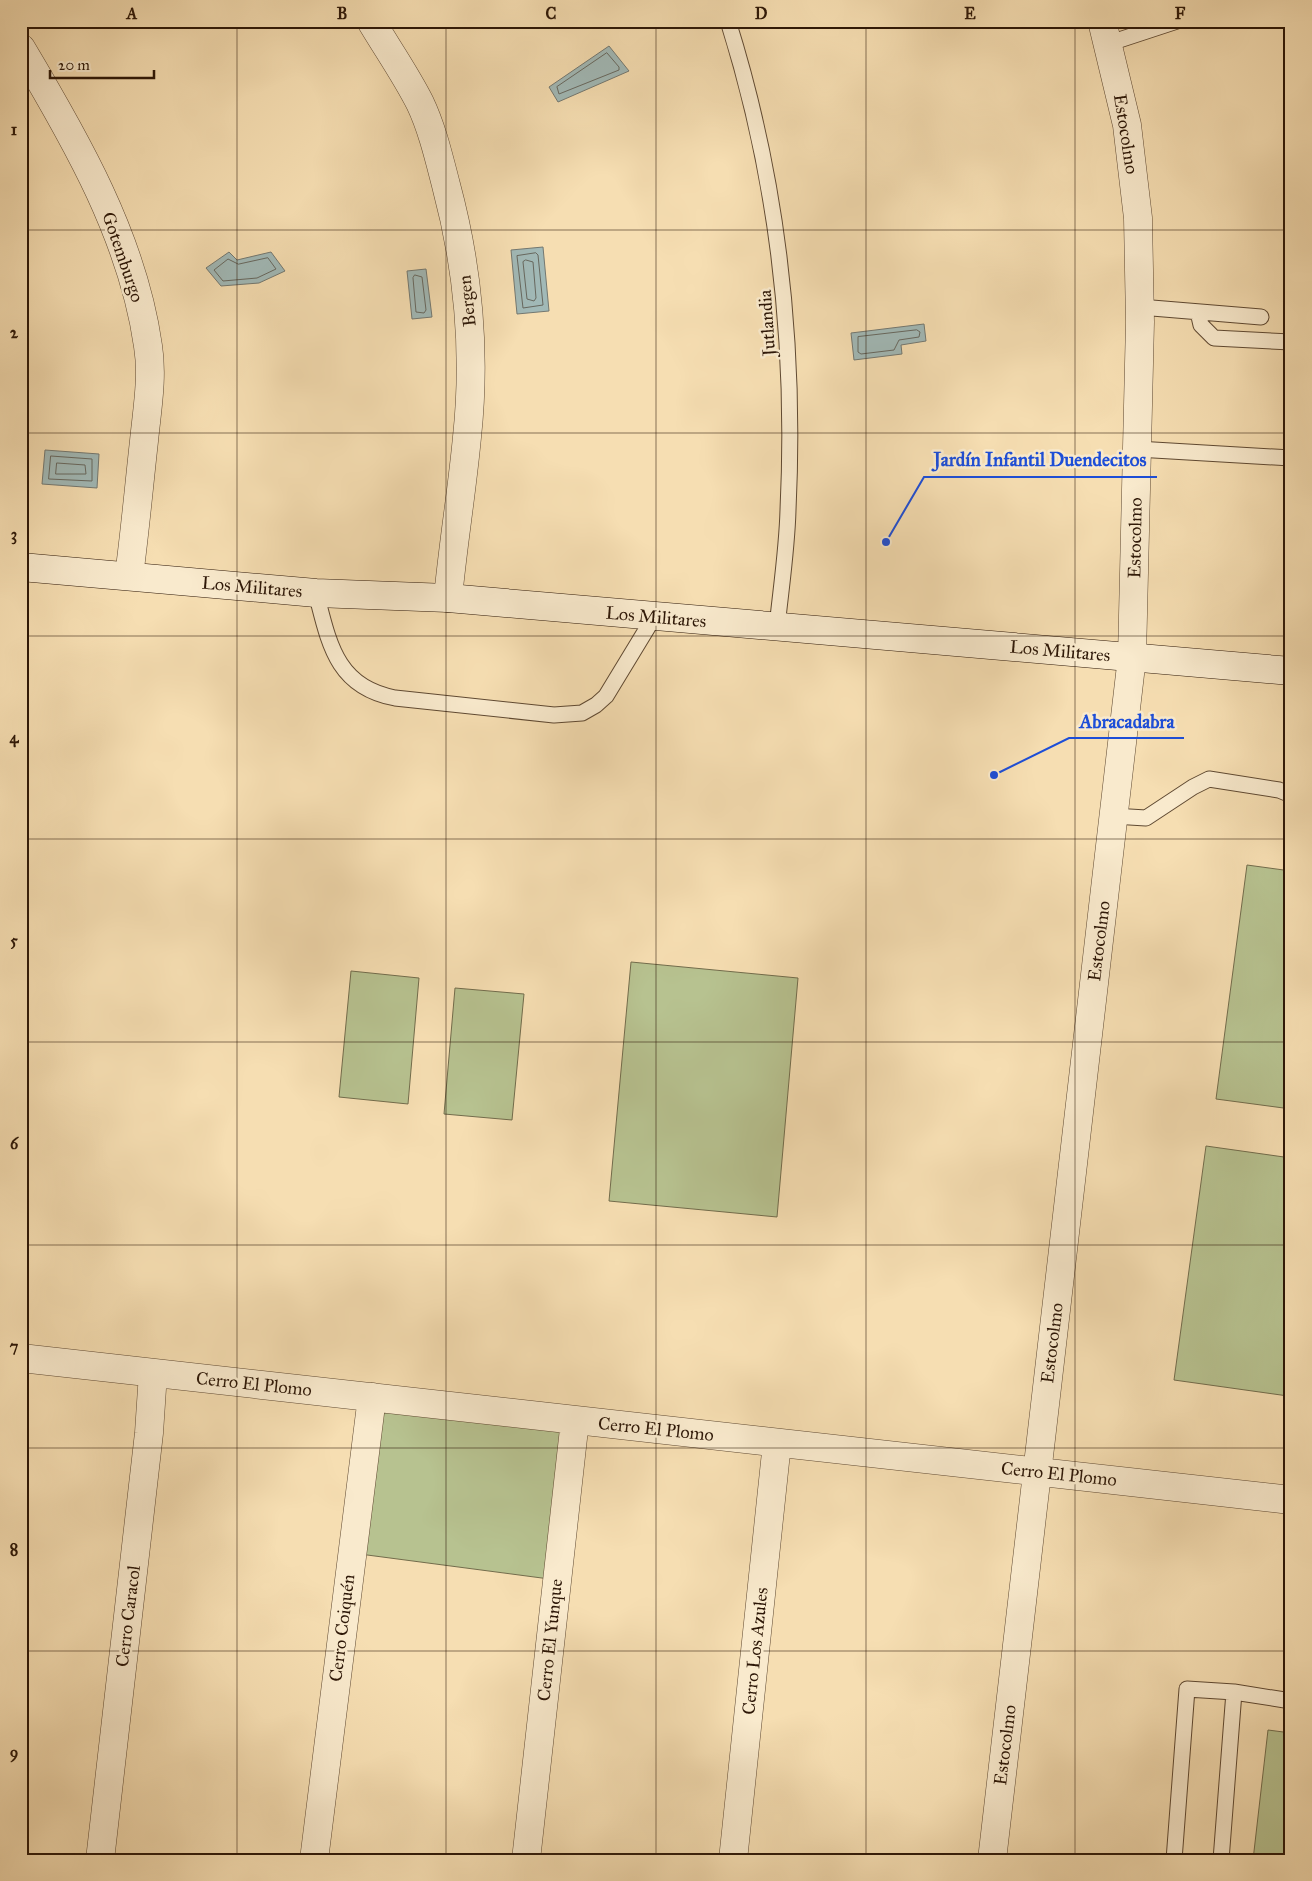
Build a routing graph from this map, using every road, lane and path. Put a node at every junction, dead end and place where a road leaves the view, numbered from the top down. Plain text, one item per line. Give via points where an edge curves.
1 (371, 21) edge
2 (728, 21) edge
3 (1177, 21) edge
4 (1105, 33) edge
5 (21, 48) edge
6 (1140, 307) junction
7 (1198, 312) junction
8 (1261, 316) dead end
9 (1291, 342) edge
10 (1137, 449) junction
11 (1291, 458) edge
12 (21, 567) edge
13 (129, 576) junction
14 (316, 593) junction
15 (448, 598) junction
16 (654, 616) junction
17 (777, 627) junction
18 (1132, 657) junction
19 (1291, 671) edge
20 (1291, 795) edge
21 (1114, 816) junction
22 (21, 1358) edge
23 (153, 1373) junction
24 (372, 1397) junction
25 (575, 1420) junction
26 (777, 1443) junction
27 (1037, 1472) junction
28 (1291, 1500) edge
29 (1234, 1692) junction
30 (1291, 1701) edge
31 (100, 1860) edge
32 (314, 1860) edge
33 (526, 1860) edge
34 (733, 1860) edge
35 (992, 1860) edge
36 (1174, 1860) edge
37 (1221, 1860) edge

1 - 15 street, Bergen via 420,103 440,160 455,218 465,277 470,336 468,436
2 - 17 lane, Jutlandia via 757,128 772,201 789,356 788,512
3 - 4 lane
4 - 6 street, Estocolmo via 1127,125 1138,218
5 - 13 street, Gotemburgo via 68,128 106,206 136,284 148,348 148,396
6 - 7 lane
6 - 10 street, Estocolmo
7 - 8 lane
7 - 9 lane via 1201,325 1214,338
10 - 11 lane
10 - 18 street, Estocolmo
12 - 13 street, Los Militares
13 - 14 street, Los Militares
14 - 15 street, Los Militares
14 - 16 lane via 328,641 343,669 361,687 395,698 554,715 582,713 596,706 606,696
15 - 16 street, Los Militares
16 - 17 street, Los Militares
17 - 18 street, Los Militares
18 - 19 street, Los Militares
18 - 21 street, Estocolmo
20 - 21 lane via 1279,790 1209,779 1146,818
21 - 27 street, Estocolmo
22 - 23 street, Cerro El Plomo
23 - 24 street, Cerro El Plomo
23 - 31 street, Cerro Caracol via 149,1433
24 - 25 street, Cerro El Plomo
24 - 32 street, Cerro Coiquén
25 - 26 street, Cerro El Plomo
25 - 33 street, Cerro El Yunque
26 - 27 street, Cerro El Plomo
26 - 34 street, Cerro Los Azules
27 - 28 street, Cerro El Plomo
27 - 35 street, Estocolmo
29 - 30 lane
29 - 36 lane via 1186,1688
29 - 37 lane

